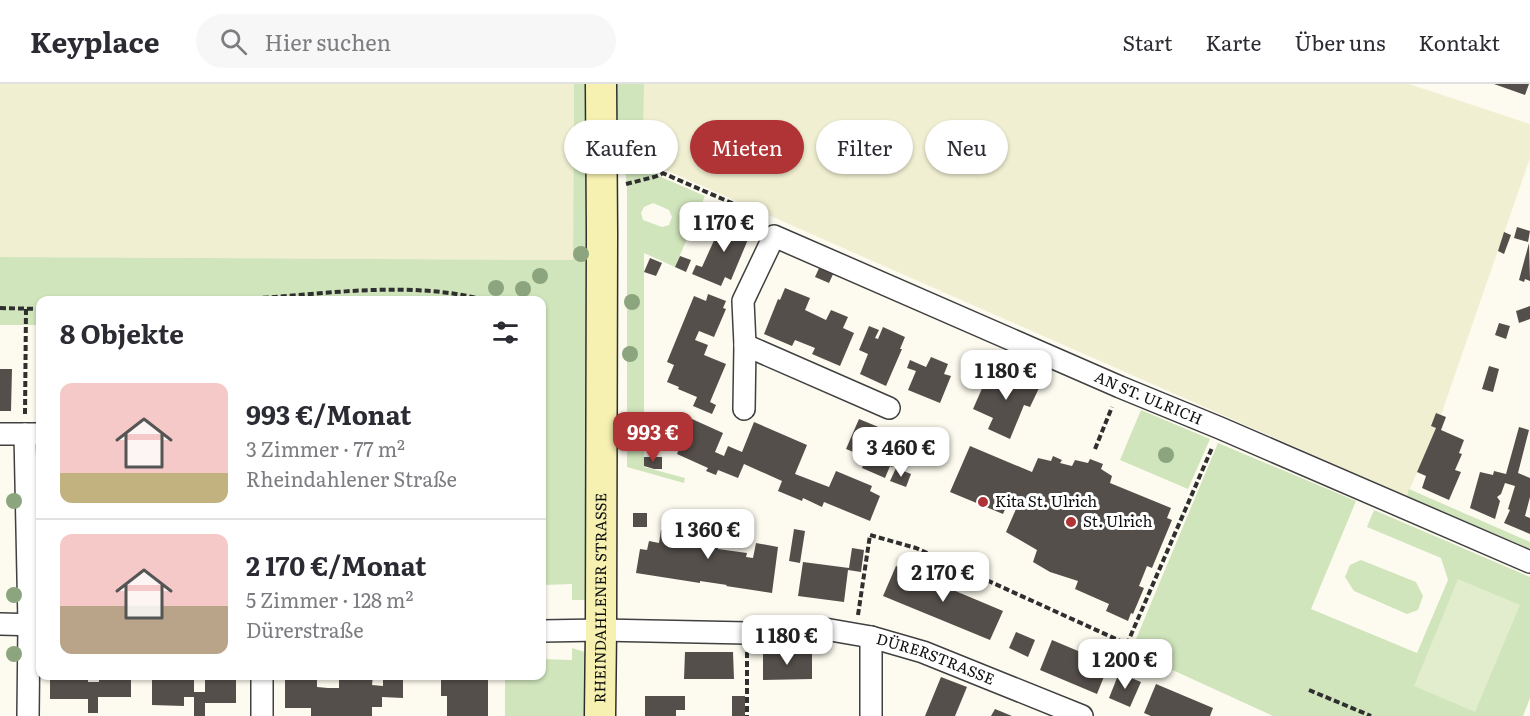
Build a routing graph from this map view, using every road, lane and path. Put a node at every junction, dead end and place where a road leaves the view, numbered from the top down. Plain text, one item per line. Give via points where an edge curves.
1 (601, 84) edge
2 (601, 120) edge
3 (601, 174) edge
4 (661, 174) edge
5 (665, 174) edge
6 (619, 187) dead end
7 (774, 236) junction
8 (298, 296) edge
9 (470, 296) edge
10 (0, 308) edge
11 (26, 309) junction
12 (36, 309) edge
13 (745, 345) junction
14 (1120, 387) junction
15 (889, 408) dead end
16 (744, 409) dead end
17 (1220, 428) junction
18 (0, 434) edge
19 (33, 434) edge
20 (1095, 449) dead end
21 (1530, 561) edge
22 (0, 624) edge
23 (35, 624) edge
24 (602, 630) junction
25 (546, 631) edge
26 (747, 633) junction
27 (871, 637) junction
28 (262, 680) edge
29 (1309, 690) dead end
30 (28, 716) edge
31 (262, 716) edge
32 (600, 716) edge
33 (747, 716) edge
34 (870, 716) edge
35 (1082, 716) edge
36 (1371, 716) edge

1 - 2 main road, RHEINDAHLENER STRASSE
3 - 24 main road, RHEINDAHLENER STRASSE
4 - 6 path
5 - 7 path via 765,218
7 - 13 street via 743,301
7 - 14 street, AN ST. ULRICH
8 - 9 path via 399,289
10 - 11 path
11 - 12 path
11 - 19 path
13 - 15 street
13 - 16 street
14 - 17 street, AN ST. ULRICH
14 - 20 path
17 - 21 street, AN ST. ULRICH
17 - 27 path via 1127,644 916,548 870,535 857,621
18 - 19 street
19 - 23 street
22 - 23 street
23 - 30 street
24 - 25 street, DÜRERSTRASSE
24 - 26 street, DÜRERSTRASSE
24 - 32 main road, RHEINDAHLENER STRASSE
26 - 27 street, DÜRERSTRASSE via 819,628
26 - 33 path
27 - 34 street
27 - 35 street, DÜRERSTRASSE via 923,652
28 - 31 street
29 - 36 path

